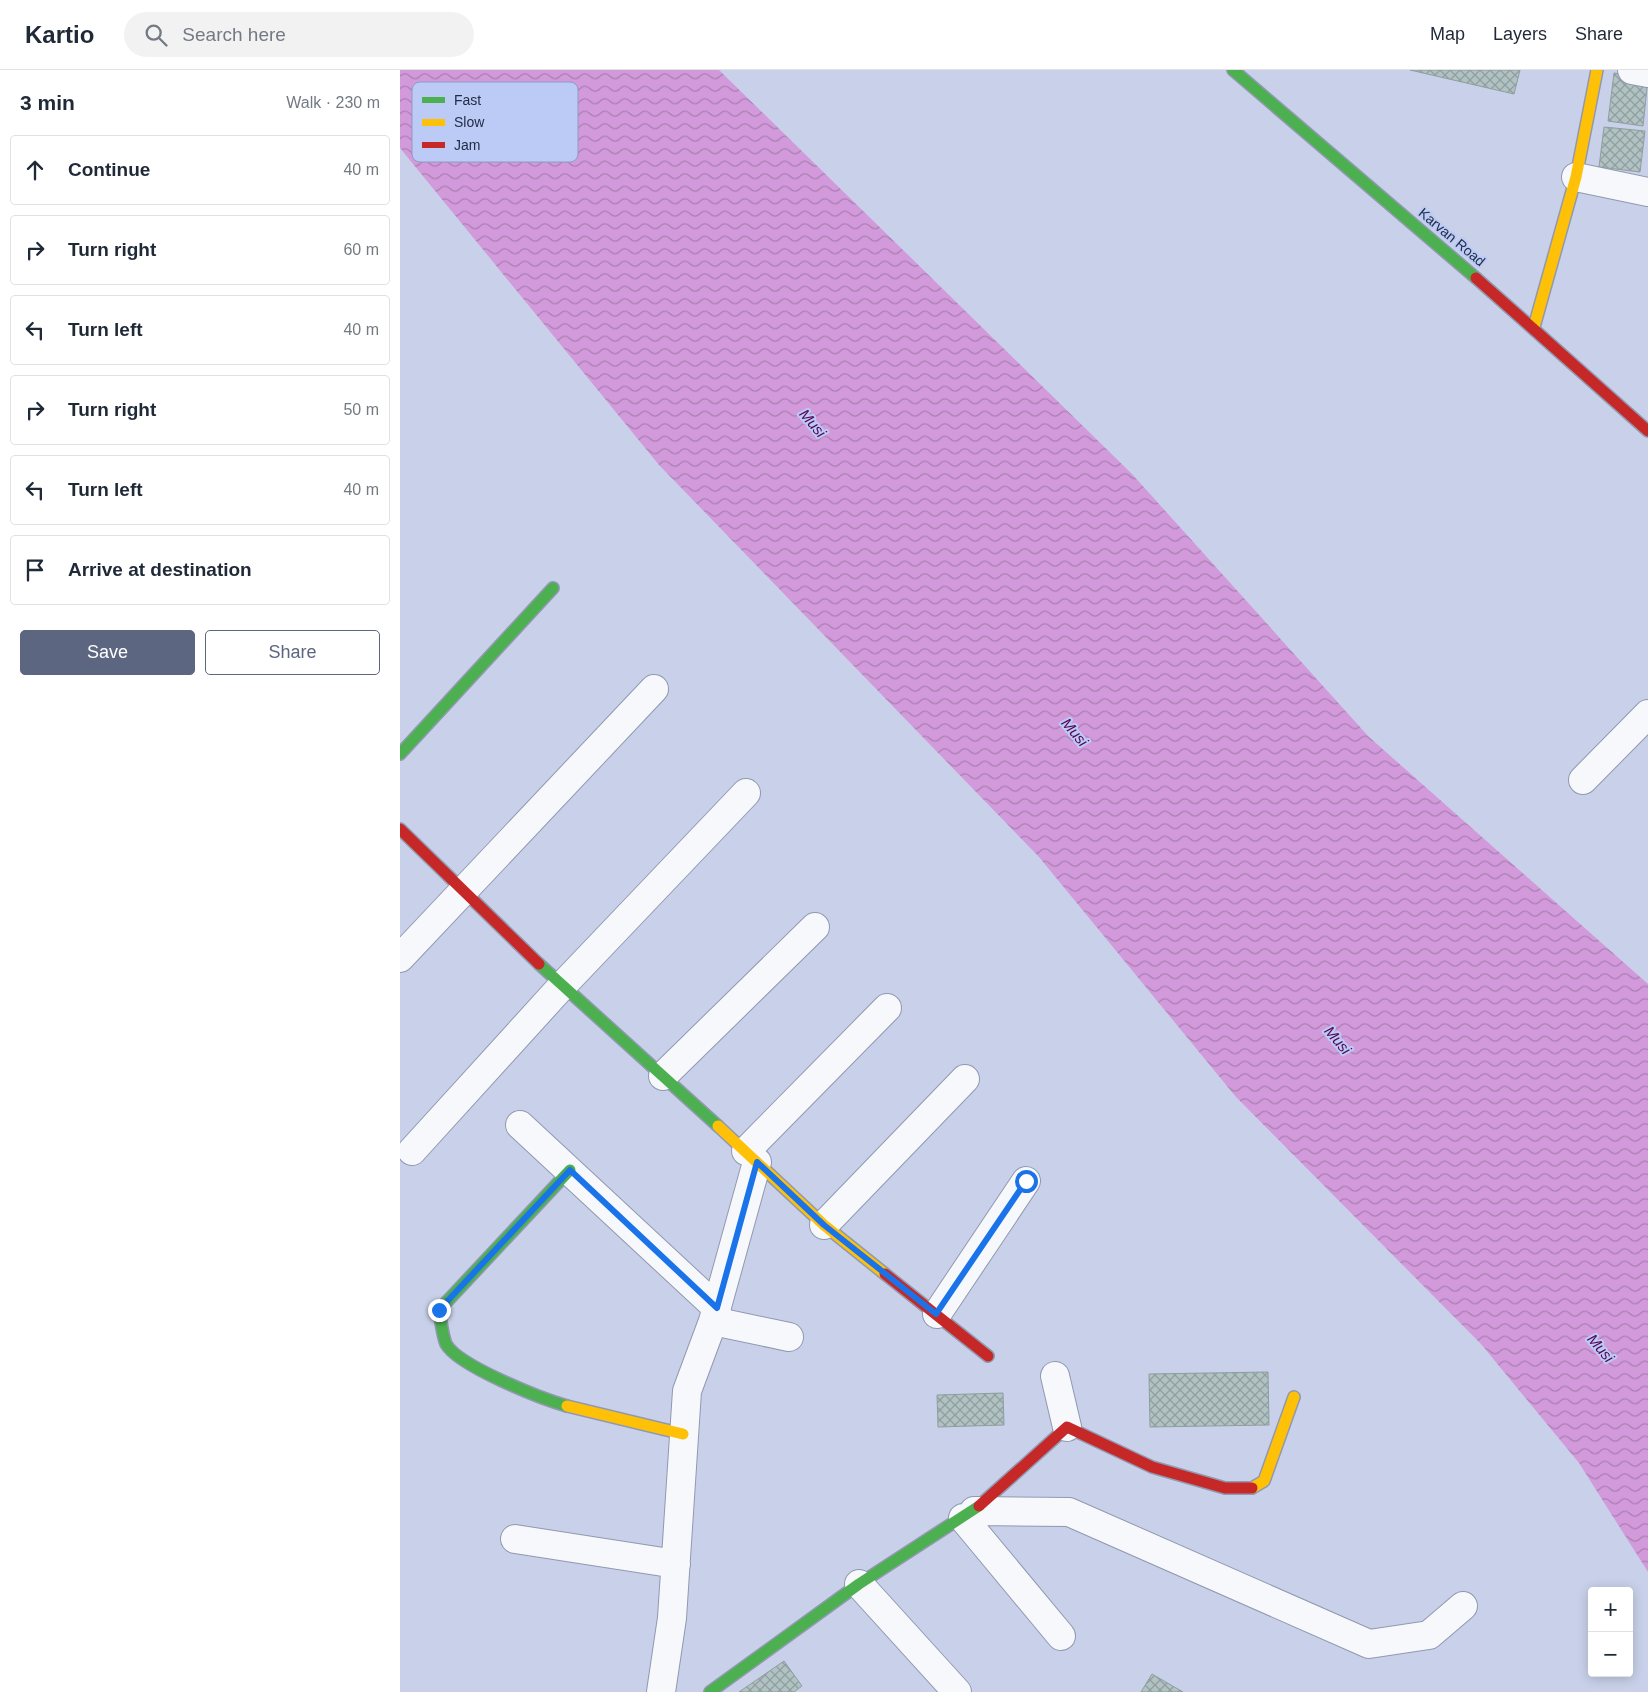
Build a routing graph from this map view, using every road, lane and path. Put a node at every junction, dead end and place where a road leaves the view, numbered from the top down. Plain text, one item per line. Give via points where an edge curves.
1 (1233, 70) edge
2 (1597, 70) edge
3 (1632, 70) edge
4 (1648, 73) edge
5 (1576, 177) junction
6 (1648, 192) edge
7 (1534, 327) junction
8 (1648, 431) edge
9 (553, 588) dead end
10 (654, 689) dead end
11 (1648, 714) edge
12 (400, 754) edge
13 (1583, 780) dead end
14 (746, 793) dead end
15 (400, 829) edge
16 (463, 891) junction
17 (815, 927) dead end
18 (400, 958) edge
19 (562, 986) junction
20 (887, 1008) dead end
21 (663, 1076) junction
22 (965, 1078) dead end
23 (520, 1125) dead end
24 (412, 1151) dead end
25 (751, 1156) junction
26 (570, 1170) junction
27 (1026, 1181) dead end
28 (824, 1225) junction
29 (936, 1314) junction
30 (715, 1315) junction
31 (789, 1337) dead end
32 (988, 1356) dead end
33 (1056, 1376) dead end
34 (1294, 1397) dead end
35 (1067, 1427) junction
36 (683, 1434) junction
37 (969, 1514) junction
38 (515, 1539) dead end
39 (676, 1564) junction
40 (859, 1584) junction
41 (1463, 1606) dead end
42 (1060, 1636) dead end
43 (661, 1692) edge
44 (710, 1692) edge
45 (957, 1692) edge

1 - 7 street, Karvan Road
2 - 5 street
3 - 4 street
5 - 6 street
5 - 7 street
7 - 8 street, Karvan Road
9 - 12 street
10 - 16 street
11 - 13 street
14 - 19 street
15 - 16 street
16 - 18 street
16 - 19 street
17 - 21 street
19 - 21 street
19 - 24 street
20 - 25 street
21 - 25 street
22 - 28 street
23 - 26 street
25 - 28 street
25 - 30 street
26 - 30 street
26 - 36 street via 439,1310 446,1343 455,1355 479,1370 548,1401
27 - 29 street
28 - 29 street
29 - 32 street
30 - 31 street
30 - 36 street via 687,1391
33 - 35 street
34 - 35 street via 1264,1480 1250,1490 1226,1488 1152,1467
35 - 37 street
36 - 39 street
37 - 40 street
37 - 41 street via 1069,1512 1368,1644 1429,1635
37 - 42 street
38 - 39 street
39 - 43 street
40 - 44 street
40 - 45 street

